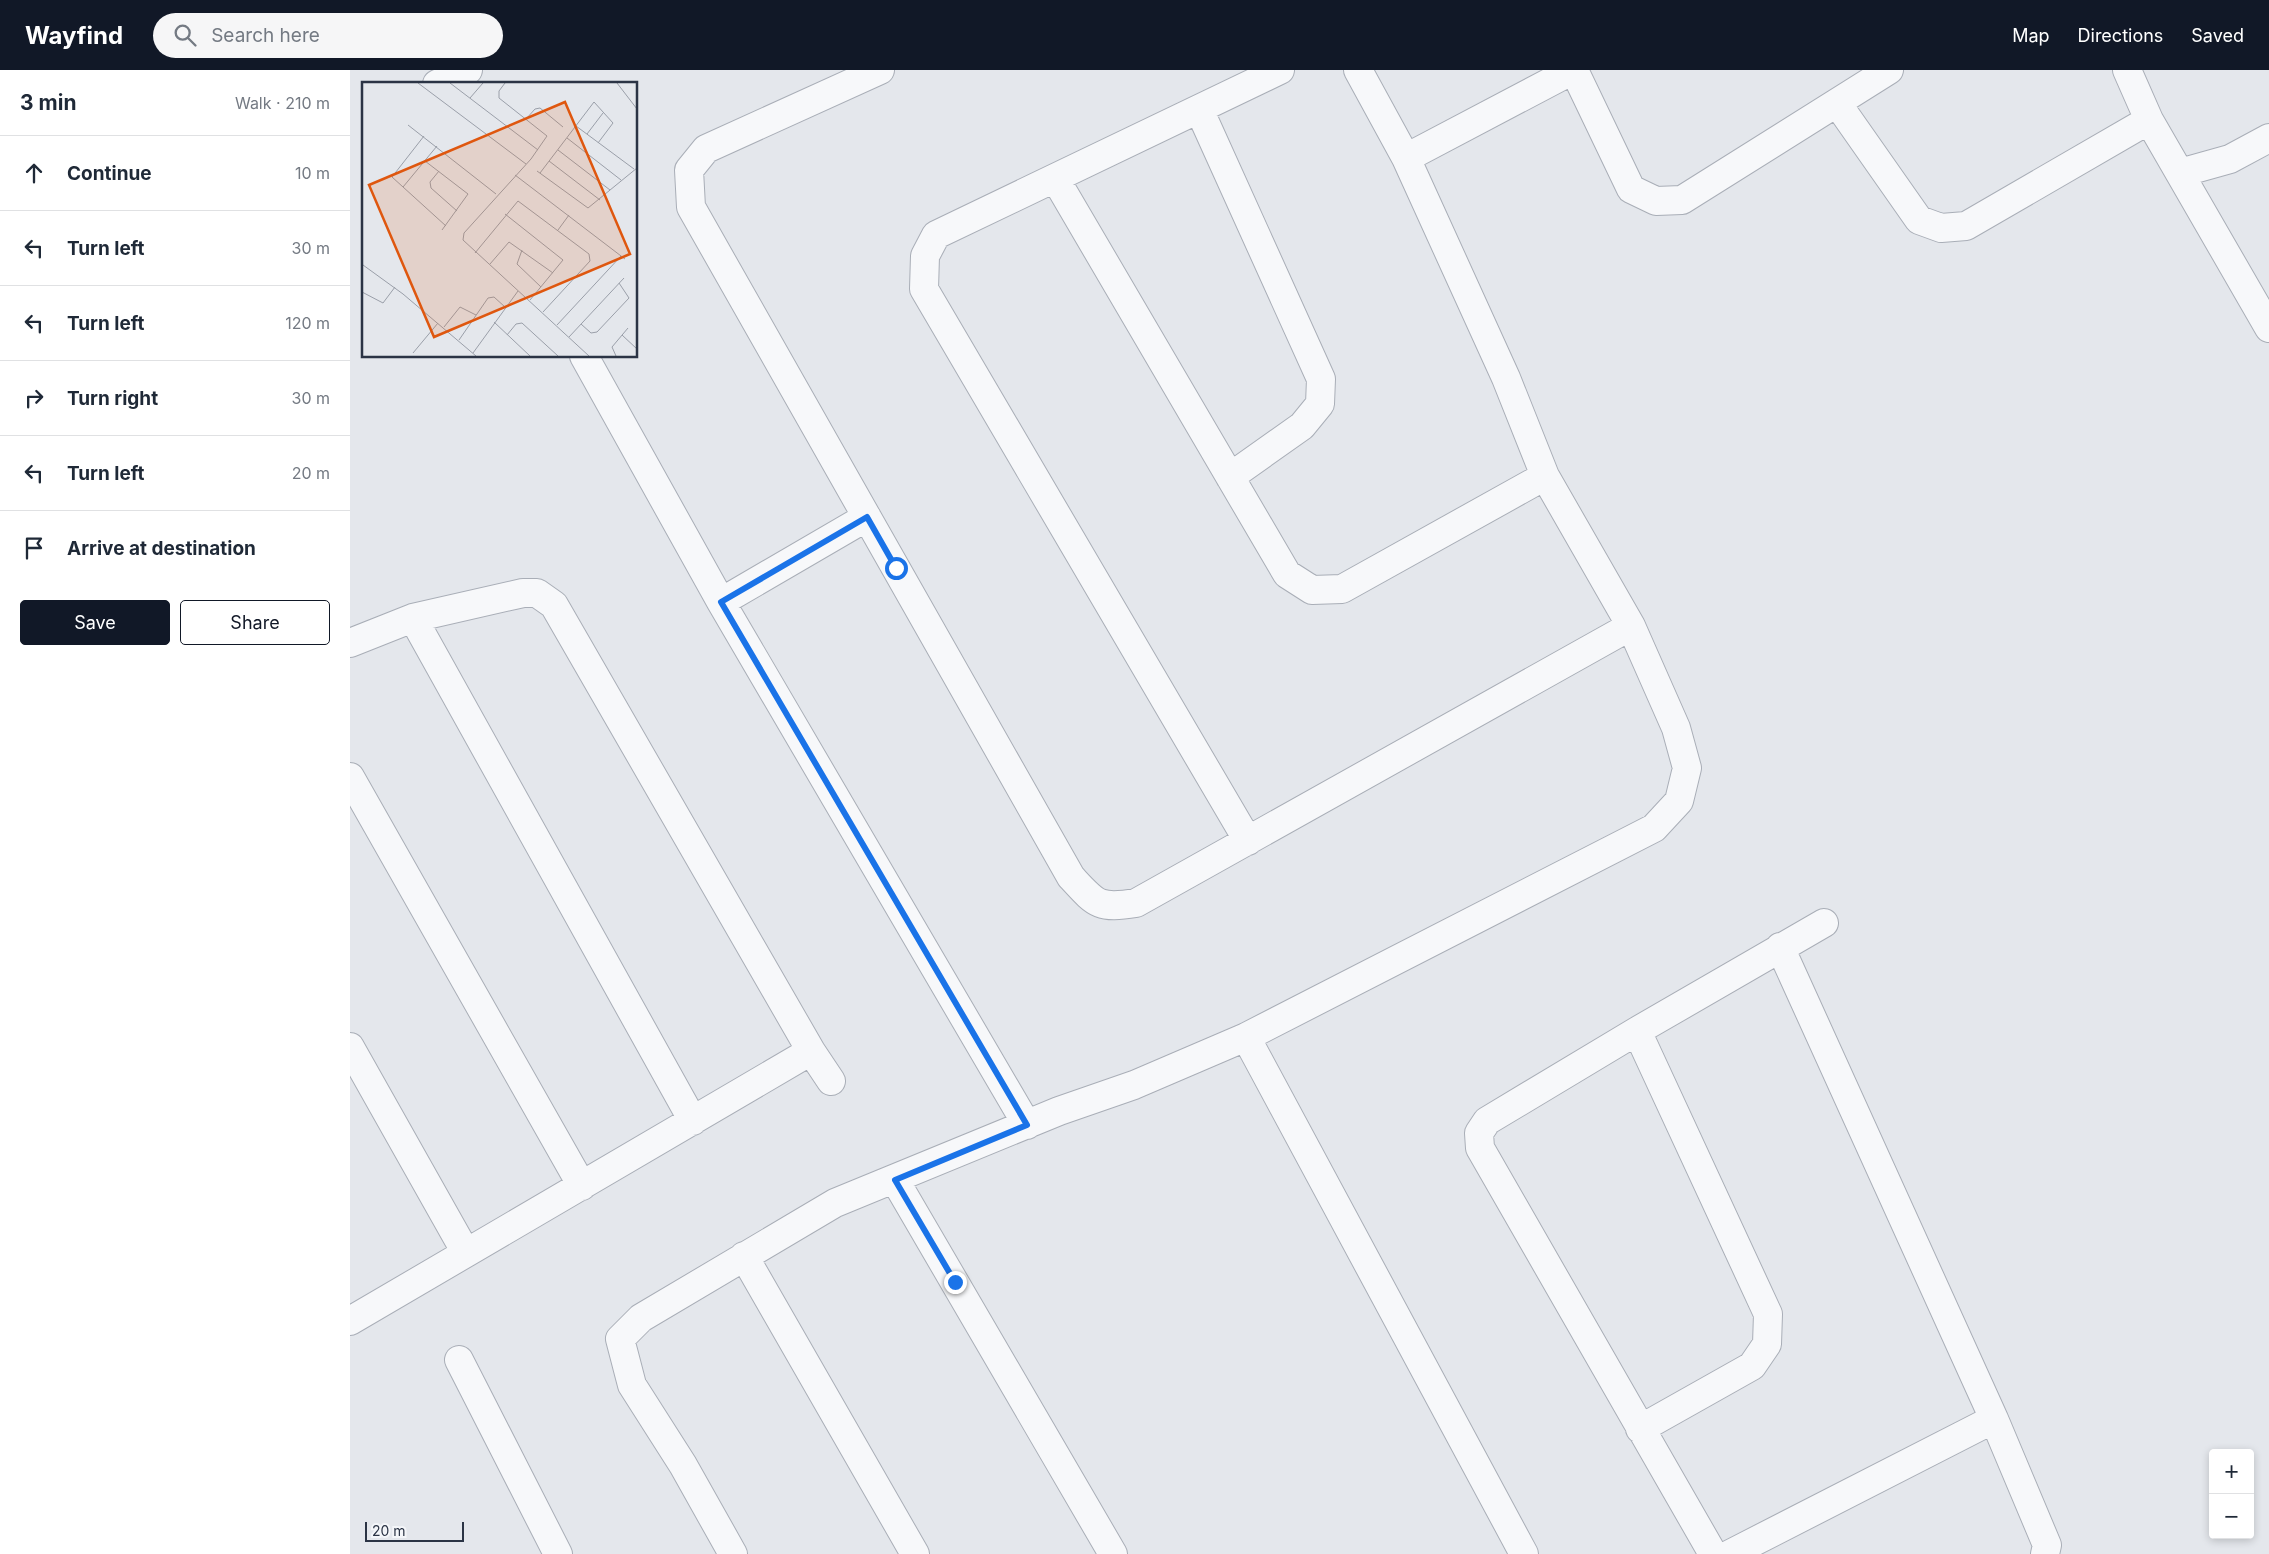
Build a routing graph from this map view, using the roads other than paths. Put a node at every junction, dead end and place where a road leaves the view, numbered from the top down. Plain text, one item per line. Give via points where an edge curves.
1 (424, 70) edge
2 (468, 70) edge
3 (880, 70) edge
4 (1280, 70) edge
5 (1358, 70) edge
6 (1573, 70) edge
7 (1889, 70) edge
8 (2127, 70) edge
9 (430, 82) edge
10 (441, 82) edge
11 (1836, 103) junction
12 (1199, 109) junction
13 (2150, 120) junction
14 (2269, 138) edge
15 (1406, 158) junction
16 (2180, 173) junction
17 (1055, 178) junction
18 (2269, 328) edge
19 (585, 358) edge
20 (1545, 476) junction
21 (1230, 477) junction
22 (867, 517) junction
23 (721, 602) junction
24 (413, 618) junction
25 (1631, 626) junction
26 (350, 643) edge
27 (350, 777) edge
28 (1248, 841) junction
29 (1824, 923) dead end
30 (1780, 947) junction
31 (1637, 1031) junction
32 (1246, 1037) junction
33 (350, 1047) edge
34 (811, 1052) junction
35 (831, 1081) dead end
36 (693, 1121) junction
37 (1027, 1125) junction
38 (895, 1180) junction
39 (582, 1186) junction
40 (466, 1253) junction
41 (744, 1256) junction
42 (350, 1321) edge
43 (459, 1360) dead end
44 (1994, 1419) junction
45 (1640, 1429) junction
46 (731, 1553) edge
47 (558, 1554) edge
48 (915, 1554) edge
49 (1113, 1554) edge
50 (1524, 1554) edge
51 (1713, 1554) edge
52 (1730, 1554) edge
53 (2045, 1554) edge

1 - 9 street
2 - 10 street
3 - 22 street via 706,149 689,170 691,208
4 - 12 street
5 - 15 street
6 - 11 street via 1631,189 1656,201 1682,200
6 - 15 street
7 - 11 street
8 - 13 street
11 - 13 street via 1919,220 1940,228 1966,226
12 - 17 street
12 - 21 street via 1321,379 1320,404 1302,426
13 - 16 street
14 - 16 street via 2230,159
15 - 20 street via 1506,378
16 - 18 street
17 - 21 street
17 - 28 street via 936,235 925,256 924,289
19 - 23 street
20 - 21 street via 1342,589 1320,590 1312,590 1287,574
20 - 25 street
22 - 23 street
22 - 28 street via 1071,877 1093,900 1112,907 1136,903
23 - 37 street
24 - 26 street
24 - 34 street via 523,593 537,593 554,605
24 - 36 street
25 - 28 street
25 - 32 street via 1676,728 1687,768 1678,801 1654,828
27 - 39 street
29 - 30 street
30 - 31 street
30 - 44 street
31 - 45 street via 1768,1314 1767,1344 1752,1366
31 - 45 street via 1487,1121 1479,1133 1480,1148
32 - 37 street via 1134,1085
32 - 50 street
33 - 40 street
34 - 35 street
34 - 36 street
36 - 39 street
37 - 38 street
38 - 41 street via 835,1203
38 - 49 street
39 - 40 street
40 - 42 street
41 - 46 street via 641,1318 620,1340 632,1385 683,1465
41 - 48 street
43 - 47 street
44 - 52 street
44 - 53 street via 2047,1545
45 - 51 street

